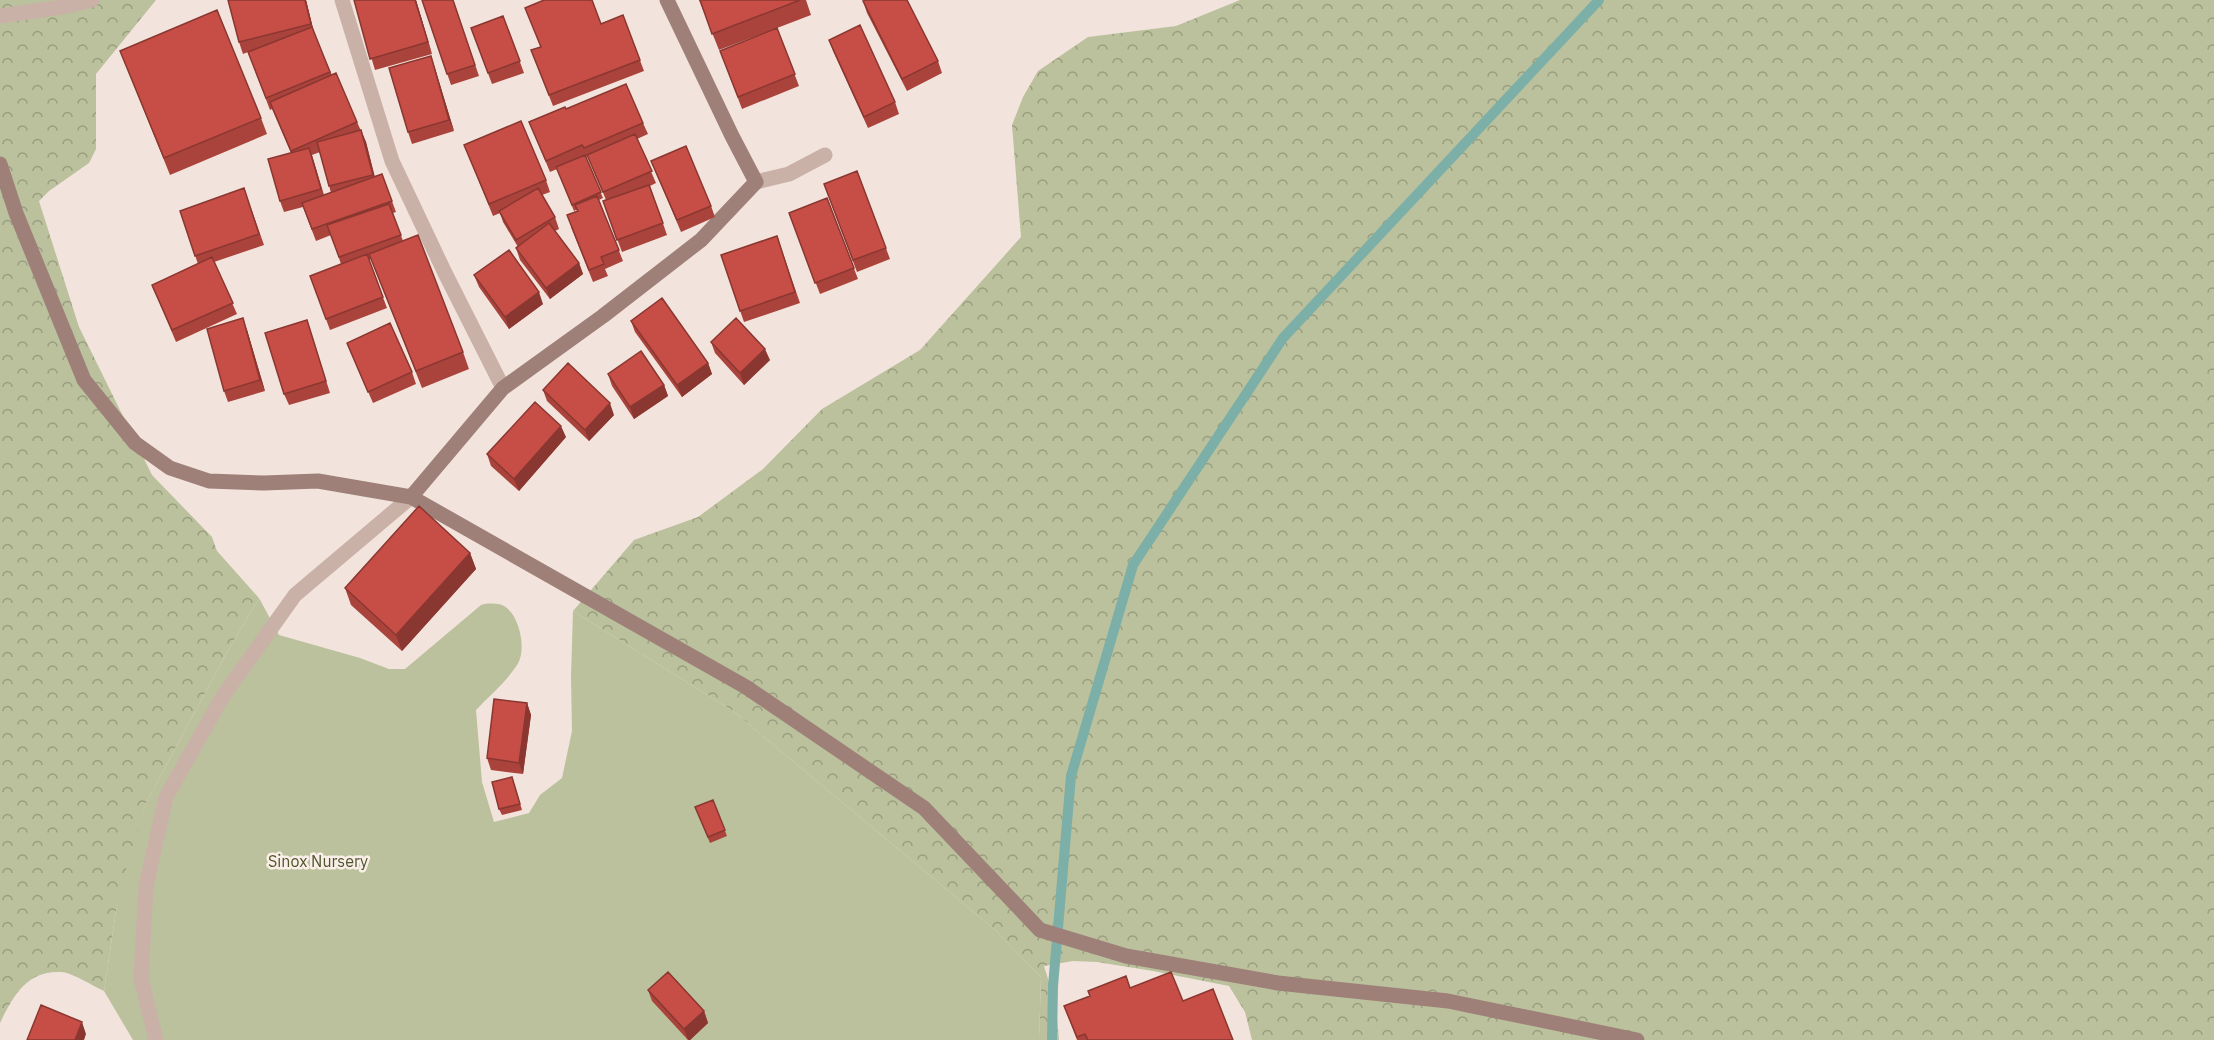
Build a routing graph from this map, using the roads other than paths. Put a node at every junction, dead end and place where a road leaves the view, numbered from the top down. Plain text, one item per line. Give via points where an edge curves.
1 (92, 0) edge
2 (342, 0) edge
3 (667, 0) edge
4 (0, 16) edge
5 (825, 154) dead end
6 (0, 164) edge
7 (756, 182) junction
8 (503, 388) junction
9 (411, 496) junction
10 (156, 1040) edge
11 (1637, 1040) edge

1 - 4 street
2 - 8 street via 392,161
3 - 7 street
5 - 7 street via 789,174
6 - 9 street via 84,380 135,443 170,468 209,481 318,481
7 - 8 street via 701,240
8 - 9 street
9 - 10 street via 295,594 223,696 166,797 146,886 141,978
9 - 11 street via 746,687 924,808 1040,930 1126,956 1278,983 1448,1001

